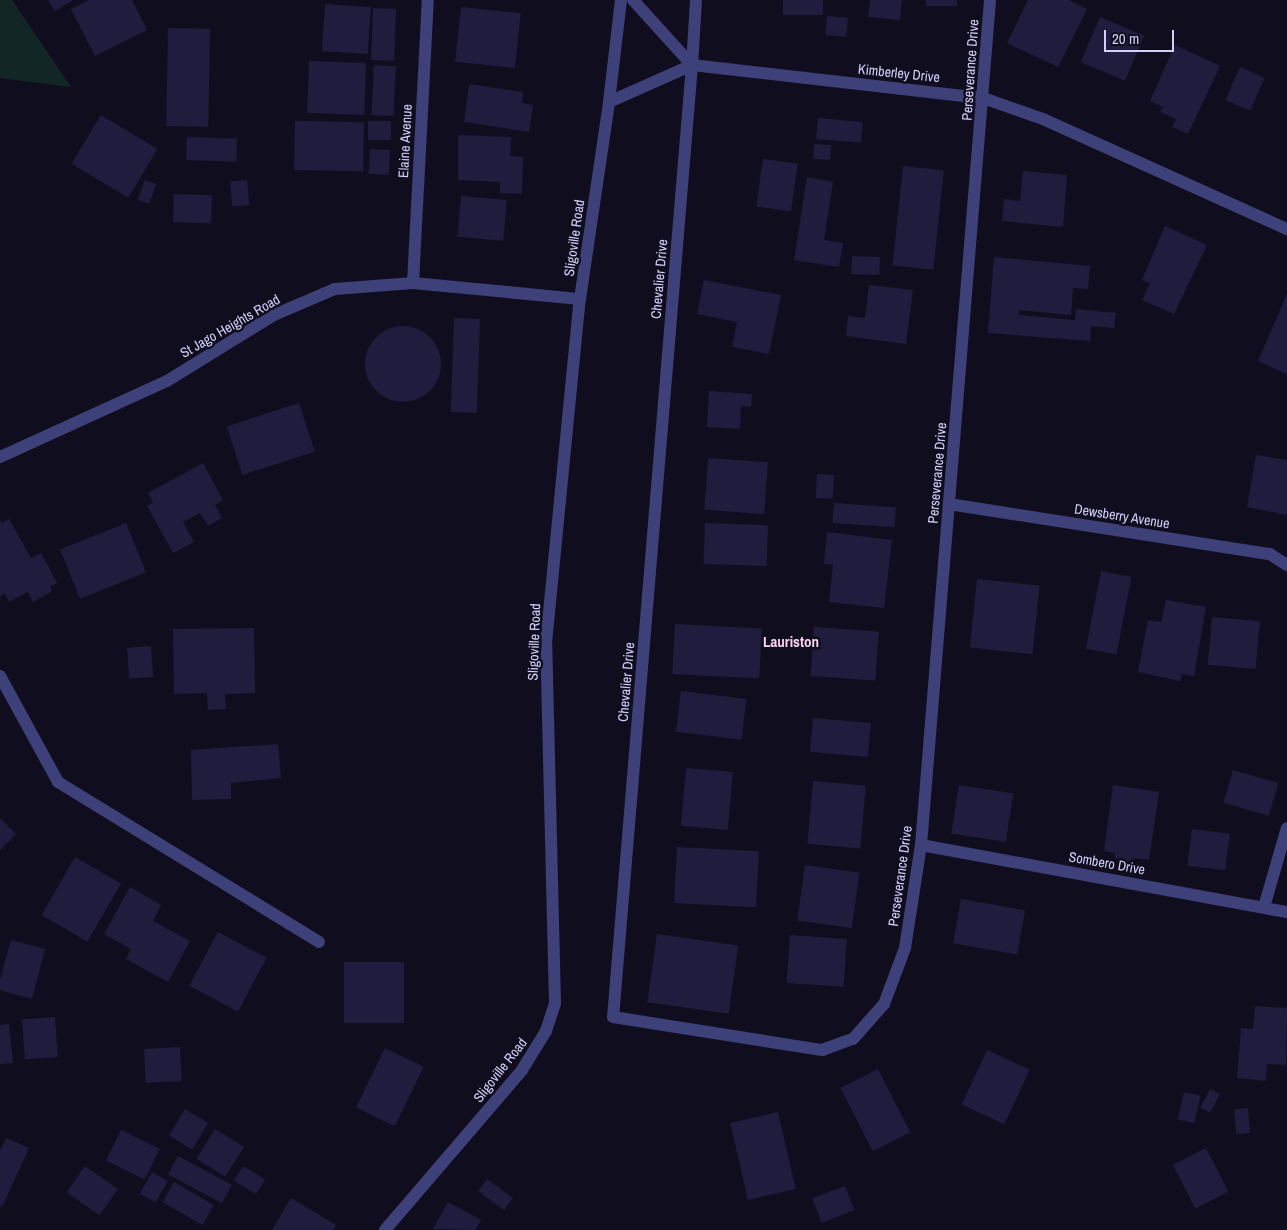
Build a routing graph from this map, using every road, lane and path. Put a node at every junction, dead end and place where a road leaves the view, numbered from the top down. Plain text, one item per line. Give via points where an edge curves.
1 (428, 0) edge
2 (621, 0) edge
3 (633, 0) edge
4 (696, 0) edge
5 (990, 0) edge
6 (692, 65) junction
7 (983, 98) junction
8 (609, 102) junction
9 (1287, 229) edge
10 (413, 283) junction
11 (580, 299) junction
12 (0, 457) edge
13 (949, 504) junction
14 (1287, 566) edge
15 (0, 676) edge
16 (1287, 828) edge
17 (920, 845) junction
18 (1264, 907) junction
19 (1287, 912) edge
20 (319, 942) dead end
21 (905, 948) joint
22 (385, 1230) edge

1 - 10 street, Elaine Avenue
2 - 8 street, Sligoville Road
3 - 6 street
4 - 6 street, Chevalier Drive
5 - 7 street, Perseverance Drive
6 - 7 street, Kimberley Drive
6 - 8 street
6 - 21 street, Chevalier Drive via 613,1017 822,1050 853,1039 884,1004
7 - 9 street, Kimberley Drive via 1044,118
7 - 13 street, Perseverance Drive
8 - 11 street, Sligoville Road
10 - 11 street, St Jago Heights Road
10 - 12 street, St Jago Heights Road via 326,292 274,315 167,381
11 - 22 street, Sligoville Road via 546,643 555,1003 534,1054
13 - 14 street, Dewsberry Avenue via 1270,554
13 - 17 street, Perseverance Drive
15 - 20 street via 58,782
16 - 18 street
17 - 18 street, Sombero Drive
17 - 21 street, Perseverance Drive
18 - 19 street, Sombero Drive

